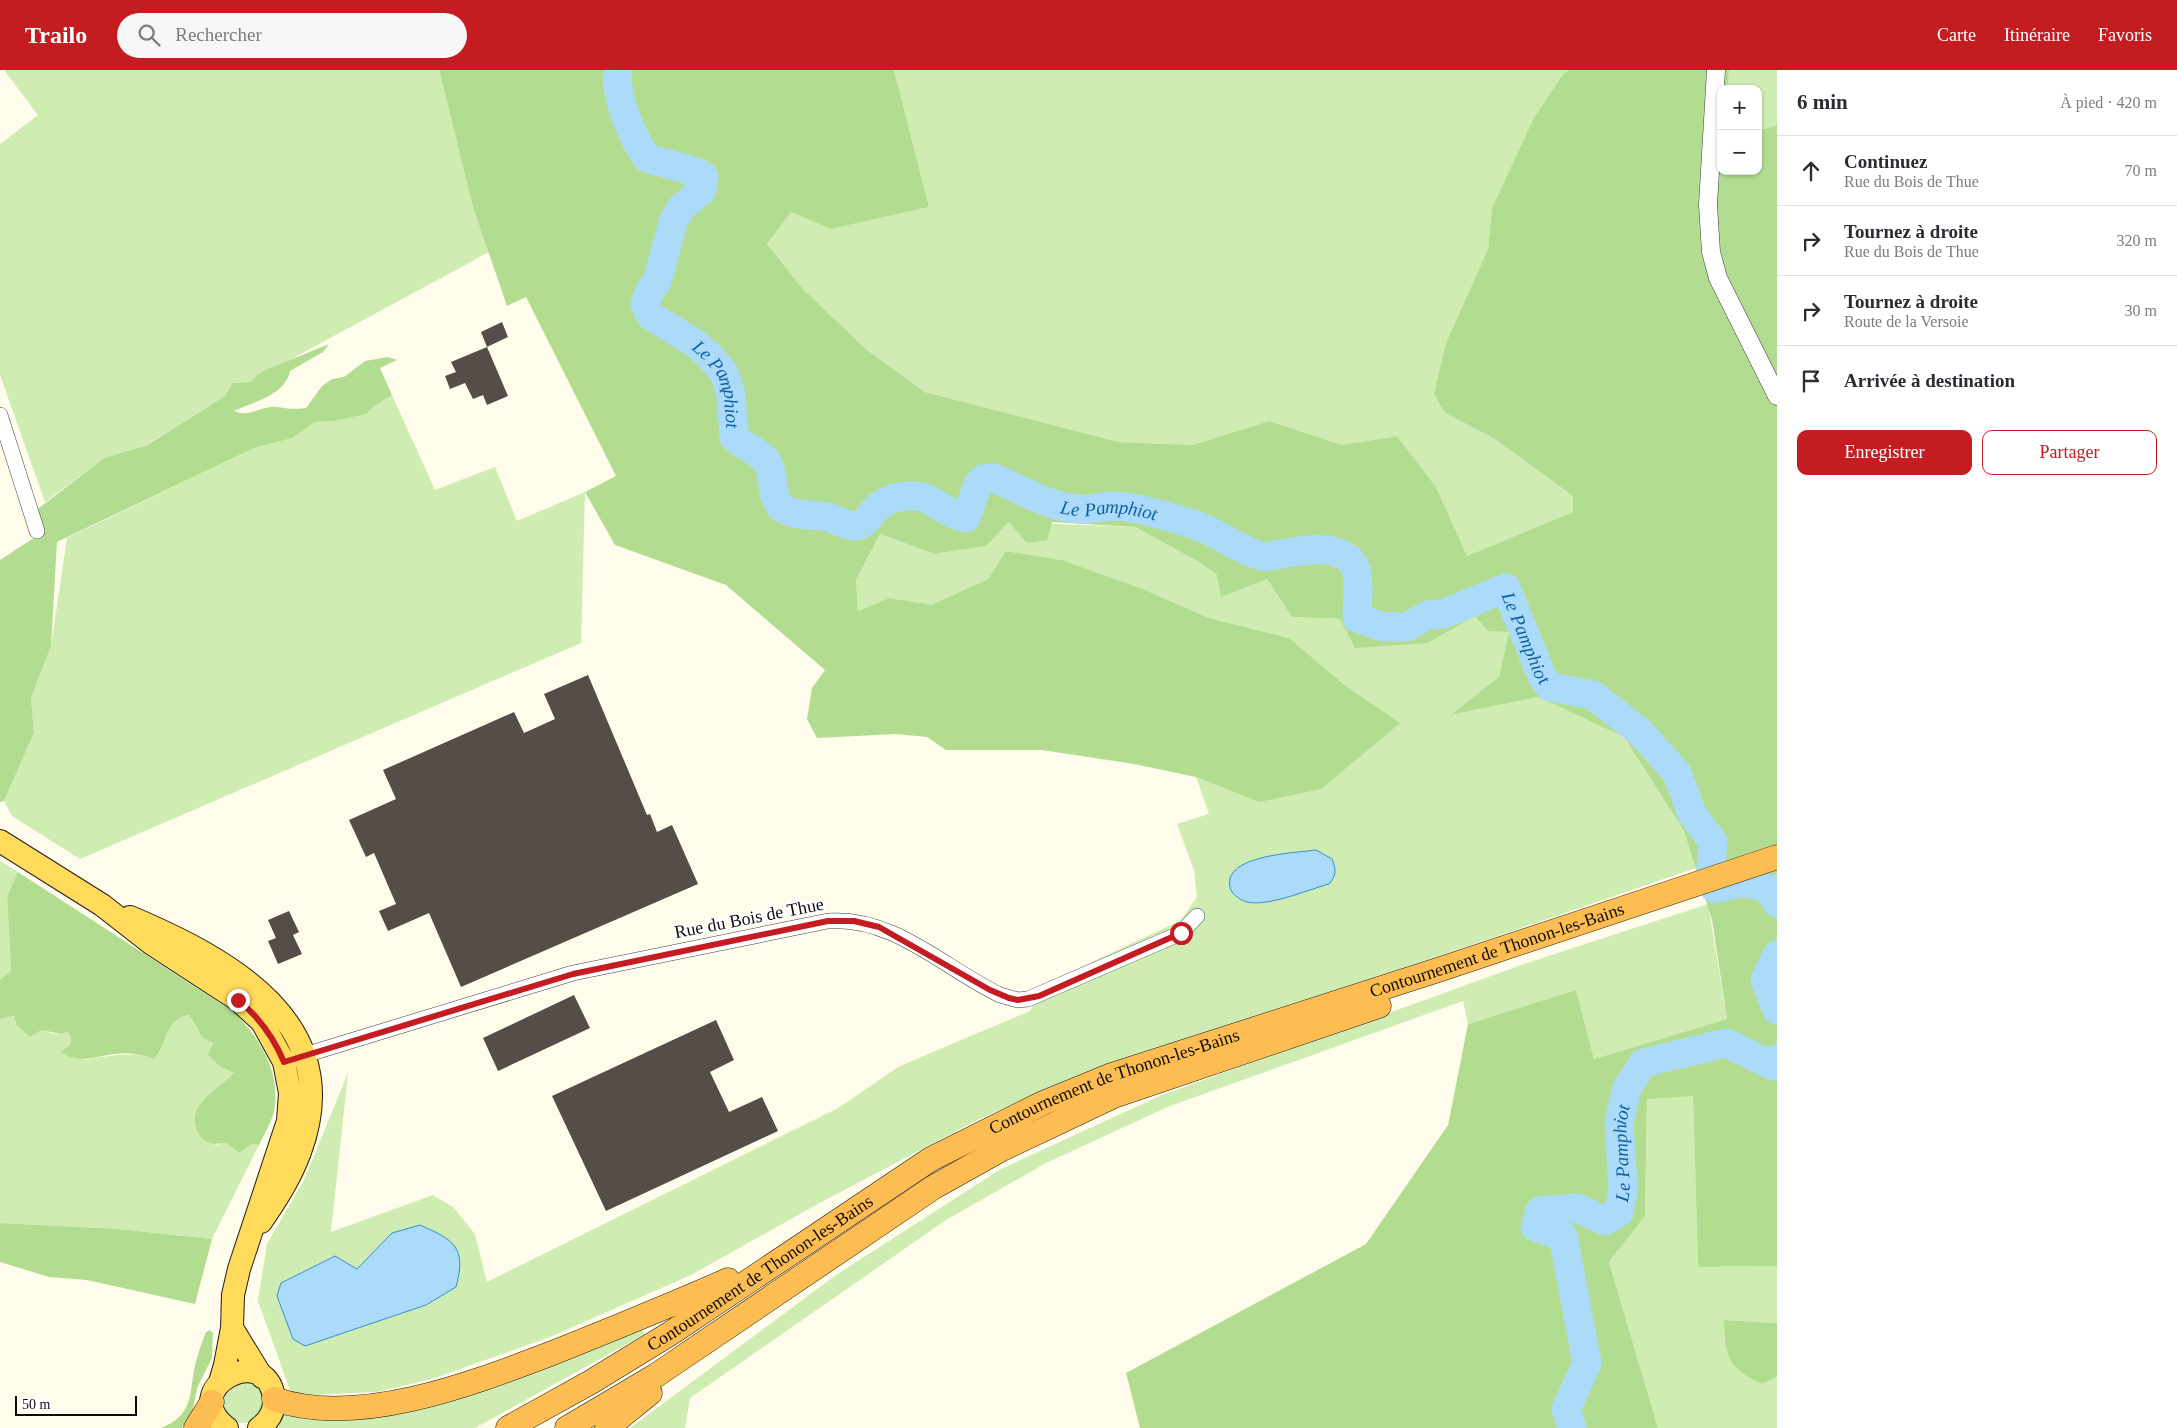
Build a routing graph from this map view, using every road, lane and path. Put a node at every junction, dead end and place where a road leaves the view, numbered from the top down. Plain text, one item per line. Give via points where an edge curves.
1 (1716, 70) edge
2 (1777, 396) edge
3 (0, 415) edge
4 (37, 530) dead end
5 (0, 841) edge
6 (1777, 856) edge
7 (1777, 870) edge
8 (1197, 916) dead end
9 (1443, 977) junction
10 (294, 1059) junction
11 (778, 1259) junction
12 (741, 1319) junction
13 (232, 1328) junction
14 (262, 1377) junction
15 (274, 1399) junction
16 (221, 1412) edge
17 (196, 1428) edge
18 (260, 1428) edge
19 (508, 1428) edge
20 (567, 1428) edge
21 (607, 1428) edge

1 - 2 street via 1708,205 1711,252 1718,278
3 - 4 street
5 - 10 main road via 102,905 139,935 252,1011
6 - 9 highway, Contournement de Thonon-les-Bains
7 - 9 highway, Contournement de Thonon-les-Bains
8 - 10 street, Rue du Bois de Thue via 1181,933 1028,999 995,993 879,927 854,921 828,921 573,974
9 - 11 highway, Contournement de Thonon-les-Bains via 1110,1076 1043,1104 931,1160
9 - 12 highway, Contournement de Thonon-les-Bains via 1145,1085 1048,1125 934,1187
10 - 13 main road via 288,1121 233,1295
11 - 15 highway via 668,1308 435,1396 385,1408 348,1412 302,1409
11 - 19 highway, Contournement de Thonon-les-Bains via 671,1333
12 - 20 highway, Contournement de Thonon-les-Bains via 655,1376
12 - 21 highway
13 - 14 main road
13 - 16 main road
14 - 15 main road
14 - 16 main road via 238,1371
15 - 18 main road via 272,1412
16 - 17 highway

